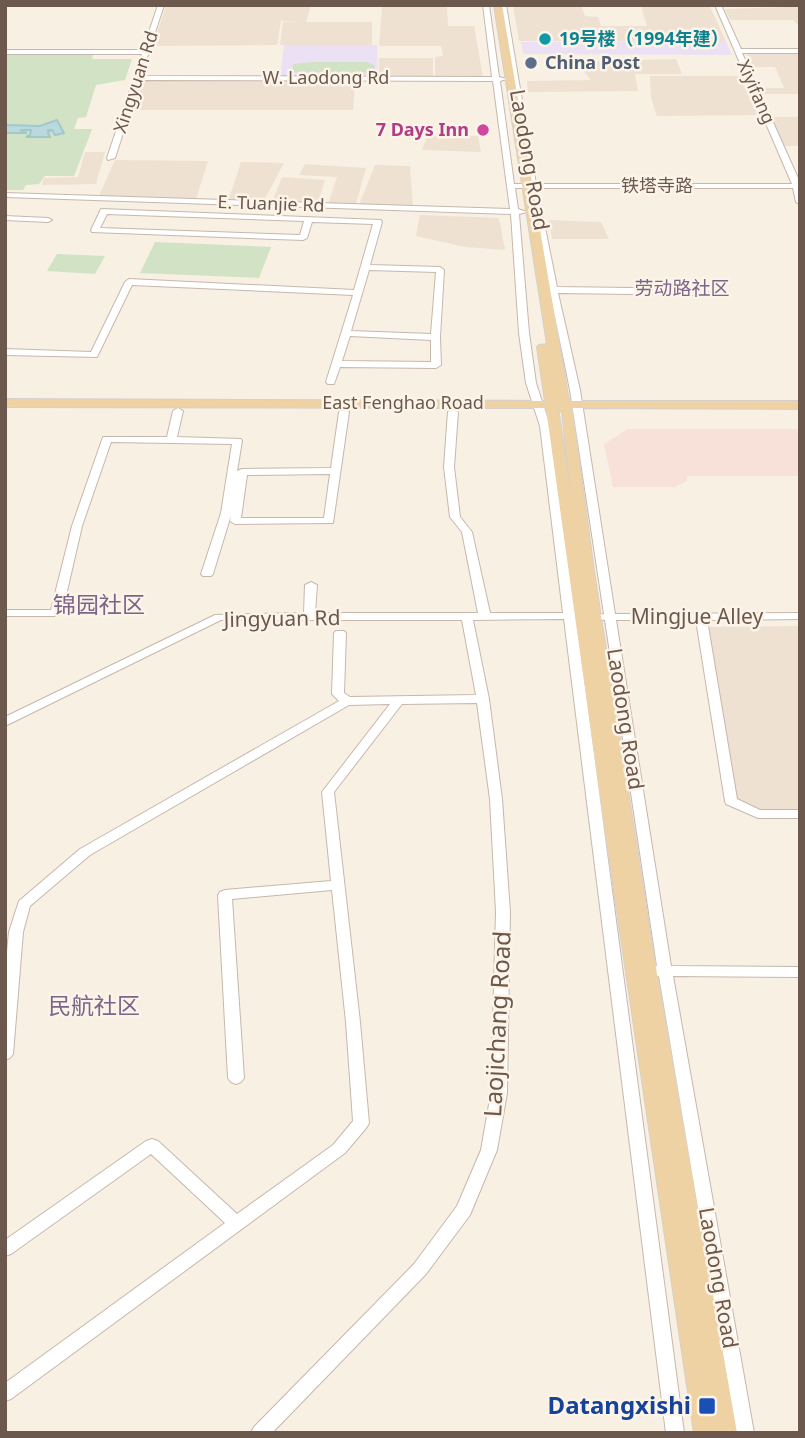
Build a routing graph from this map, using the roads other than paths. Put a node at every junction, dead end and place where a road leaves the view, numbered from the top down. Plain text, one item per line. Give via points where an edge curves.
1 (161, 5) edge
2 (486, 5) edge
3 (491, 5) edge
4 (501, 5) edge
5 (718, 5) edge
6 (738, 51) junction
7 (800, 51) edge
8 (5, 52) edge
9 (145, 52) junction
10 (136, 78) junction
11 (506, 79) junction
12 (111, 158) dead end
13 (796, 180) edge
14 (522, 186) junction
15 (5, 193) edge
16 (800, 202) edge
17 (526, 212) junction
18 (5, 218) edge
19 (309, 219) junction
20 (48, 220) dead end
21 (365, 267) junction
22 (553, 290) junction
23 (705, 292) dead end
24 (358, 293) junction
25 (346, 333) junction
26 (435, 337) junction
27 (5, 352) edge
28 (336, 364) junction
29 (331, 382) dead end
30 (5, 403) edge
31 (800, 405) edge
32 (559, 408) junction
33 (5, 410) edge
34 (178, 411) junction
35 (344, 412) junction
36 (453, 412) junction
37 (800, 414) edge
38 (171, 440) junction
39 (336, 471) junction
40 (207, 574) dead end
41 (310, 585) dead end
42 (5, 613) edge
43 (800, 616) edge
44 (309, 617) junction
45 (467, 617) junction
46 (485, 617) junction
47 (589, 617) junction
48 (701, 617) junction
49 (340, 633) dead end
50 (483, 699) junction
51 (399, 700) junction
52 (346, 701) junction
53 (5, 722) edge
54 (800, 814) edge
55 (338, 884) junction
56 (642, 971) junction
57 (665, 971) junction
58 (800, 972) edge
59 (5, 1054) edge
60 (236, 1078) dead end
61 (237, 1224) junction
62 (5, 1249) edge
63 (5, 1393) edge
64 (260, 1433) edge
65 (675, 1433) edge
66 (706, 1433) edge
67 (725, 1433) edge
68 (745, 1433) edge

1 - 9 street, Xingyuan Rd
2 - 11 street, Laodong Road
3 - 11 main road, Laodong Road
4 - 11 main road, Laodong Road
5 - 6 street, Xiyifang
6 - 7 street
6 - 13 street, Xiyifang
8 - 9 street
9 - 10 street, Xingyuan Rd
10 - 11 street, W. Laodong Rd
10 - 12 street, Xingyuan Rd
11 - 14 main road, Laodong Road
13 - 14 street, 铁塔寺路
13 - 16 street, Xiyifang
14 - 17 main road, Laodong Road
15 - 17 street, E. Tuanjie Rd
17 - 22 street, Laodong Road
17 - 32 main road, Laodong Road
17 - 32 street, Laodong Road via 524,333 531,383
18 - 20 street
19 - 19 street via 104,211 95,229 303,238
19 - 21 street via 378,222
21 - 24 street
21 - 26 street via 440,270
22 - 23 street
22 - 32 street, Laodong Road
24 - 25 street
24 - 27 street via 129,282 94,355
25 - 26 street
25 - 28 street
26 - 28 street via 436,365
28 - 29 street
30 - 32 main road, East Fenghao Road
31 - 32 main road, East Fenghao Road
32 - 36 main road, East Fenghao Road
32 - 37 main road, East Fenghao Road
32 - 47 main road, Laodong Road
32 - 47 street, Laodong Road
33 - 34 main road, East Fenghao Road
34 - 35 main road, East Fenghao Road
34 - 38 street
35 - 36 main road, East Fenghao Road
35 - 39 street
36 - 46 street via 449,467 455,517 467,532
38 - 40 street via 237,441 226,513
38 - 42 street via 107,439 77,526 56,613
39 - 39 street via 330,521 235,521 242,472
41 - 44 street
43 - 48 street, Mingjue Alley
44 - 45 street, Jingyuan Rd
44 - 53 street, Jingyuan Rd via 219,617
45 - 46 street, Jingyuan Rd
45 - 50 street, Laojichang Road
46 - 47 street, Jingyuan Rd
47 - 48 street, Mingjue Alley
47 - 56 main road, Laodong Road
47 - 57 street, Laodong Road
47 - 65 street, Laodong Road
48 - 54 street via 731,801 758,814
49 - 52 street via 338,694
50 - 51 street
50 - 64 street, Laojichang Road via 496,799 503,912 499,1093 489,1150 464,1210 420,1269
51 - 52 street
51 - 55 street via 328,792
52 - 59 street via 85,852 24,904 16,932
55 - 60 street via 225,895
55 - 61 street via 361,1123 339,1149
56 - 57 street
56 - 66 main road, Laodong Road
56 - 67 main road, Laodong Road
57 - 58 street
57 - 68 street, Laodong Road
61 - 62 street via 152,1145
61 - 63 street

